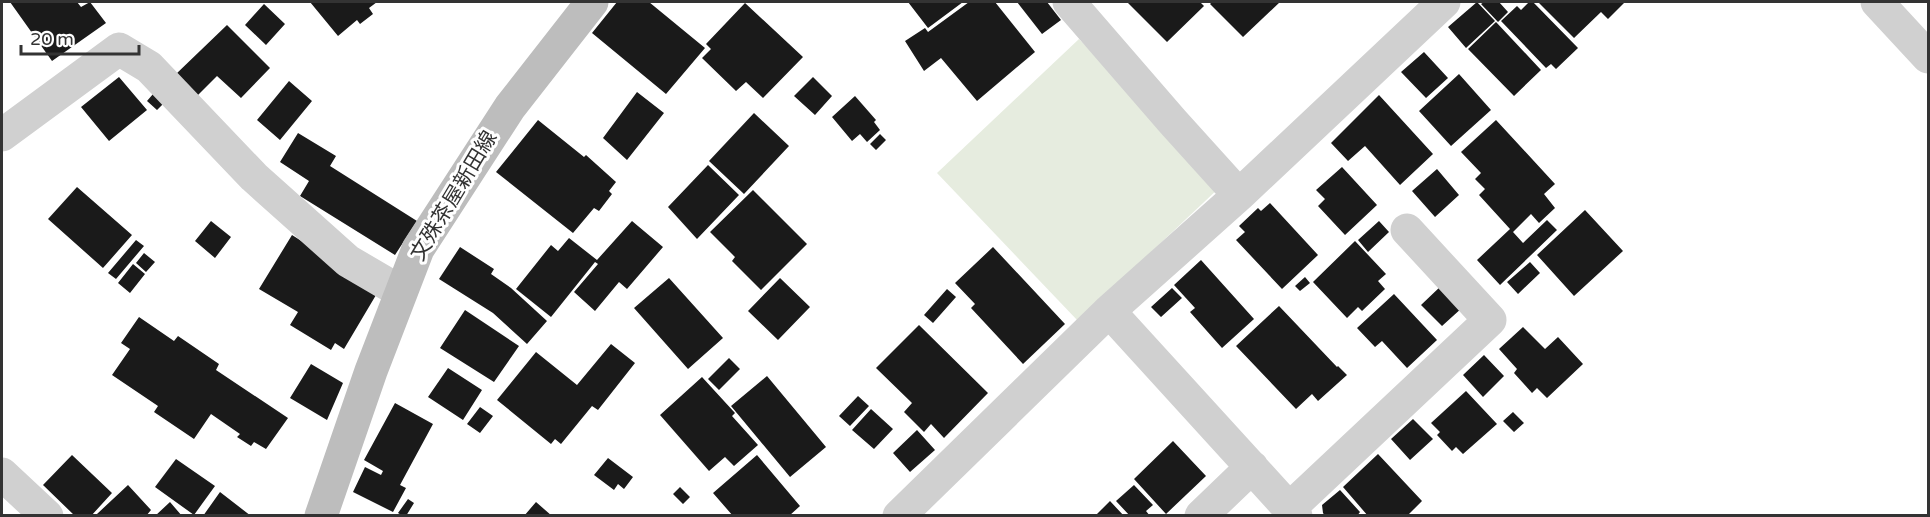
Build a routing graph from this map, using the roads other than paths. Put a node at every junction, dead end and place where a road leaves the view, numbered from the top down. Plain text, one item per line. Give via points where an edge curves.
1 (592, 2) edge
2 (1069, 2) edge
3 (1444, 2) edge
4 (1876, 2) edge
5 (1929, 57) edge
6 (2, 135) edge
7 (1239, 195) junction
8 (1407, 230) dead end
9 (401, 292) junction
10 (1109, 312) junction
11 (1252, 467) junction
12 (2, 474) edge
13 (1293, 512) edge
14 (47, 516) edge
15 (321, 516) edge
16 (899, 516) edge
17 (1201, 516) edge

1 - 9 main road, 文殊茶屋新田線 via 510,106 418,249
2 - 7 street
3 - 7 street
4 - 5 street
6 - 9 street via 119,49 149,67 254,177 348,261
7 - 10 street
8 - 13 street via 1491,320
9 - 15 main road, 文殊茶屋新田線
10 - 11 street
10 - 16 street
11 - 13 street
11 - 17 street
12 - 14 street

